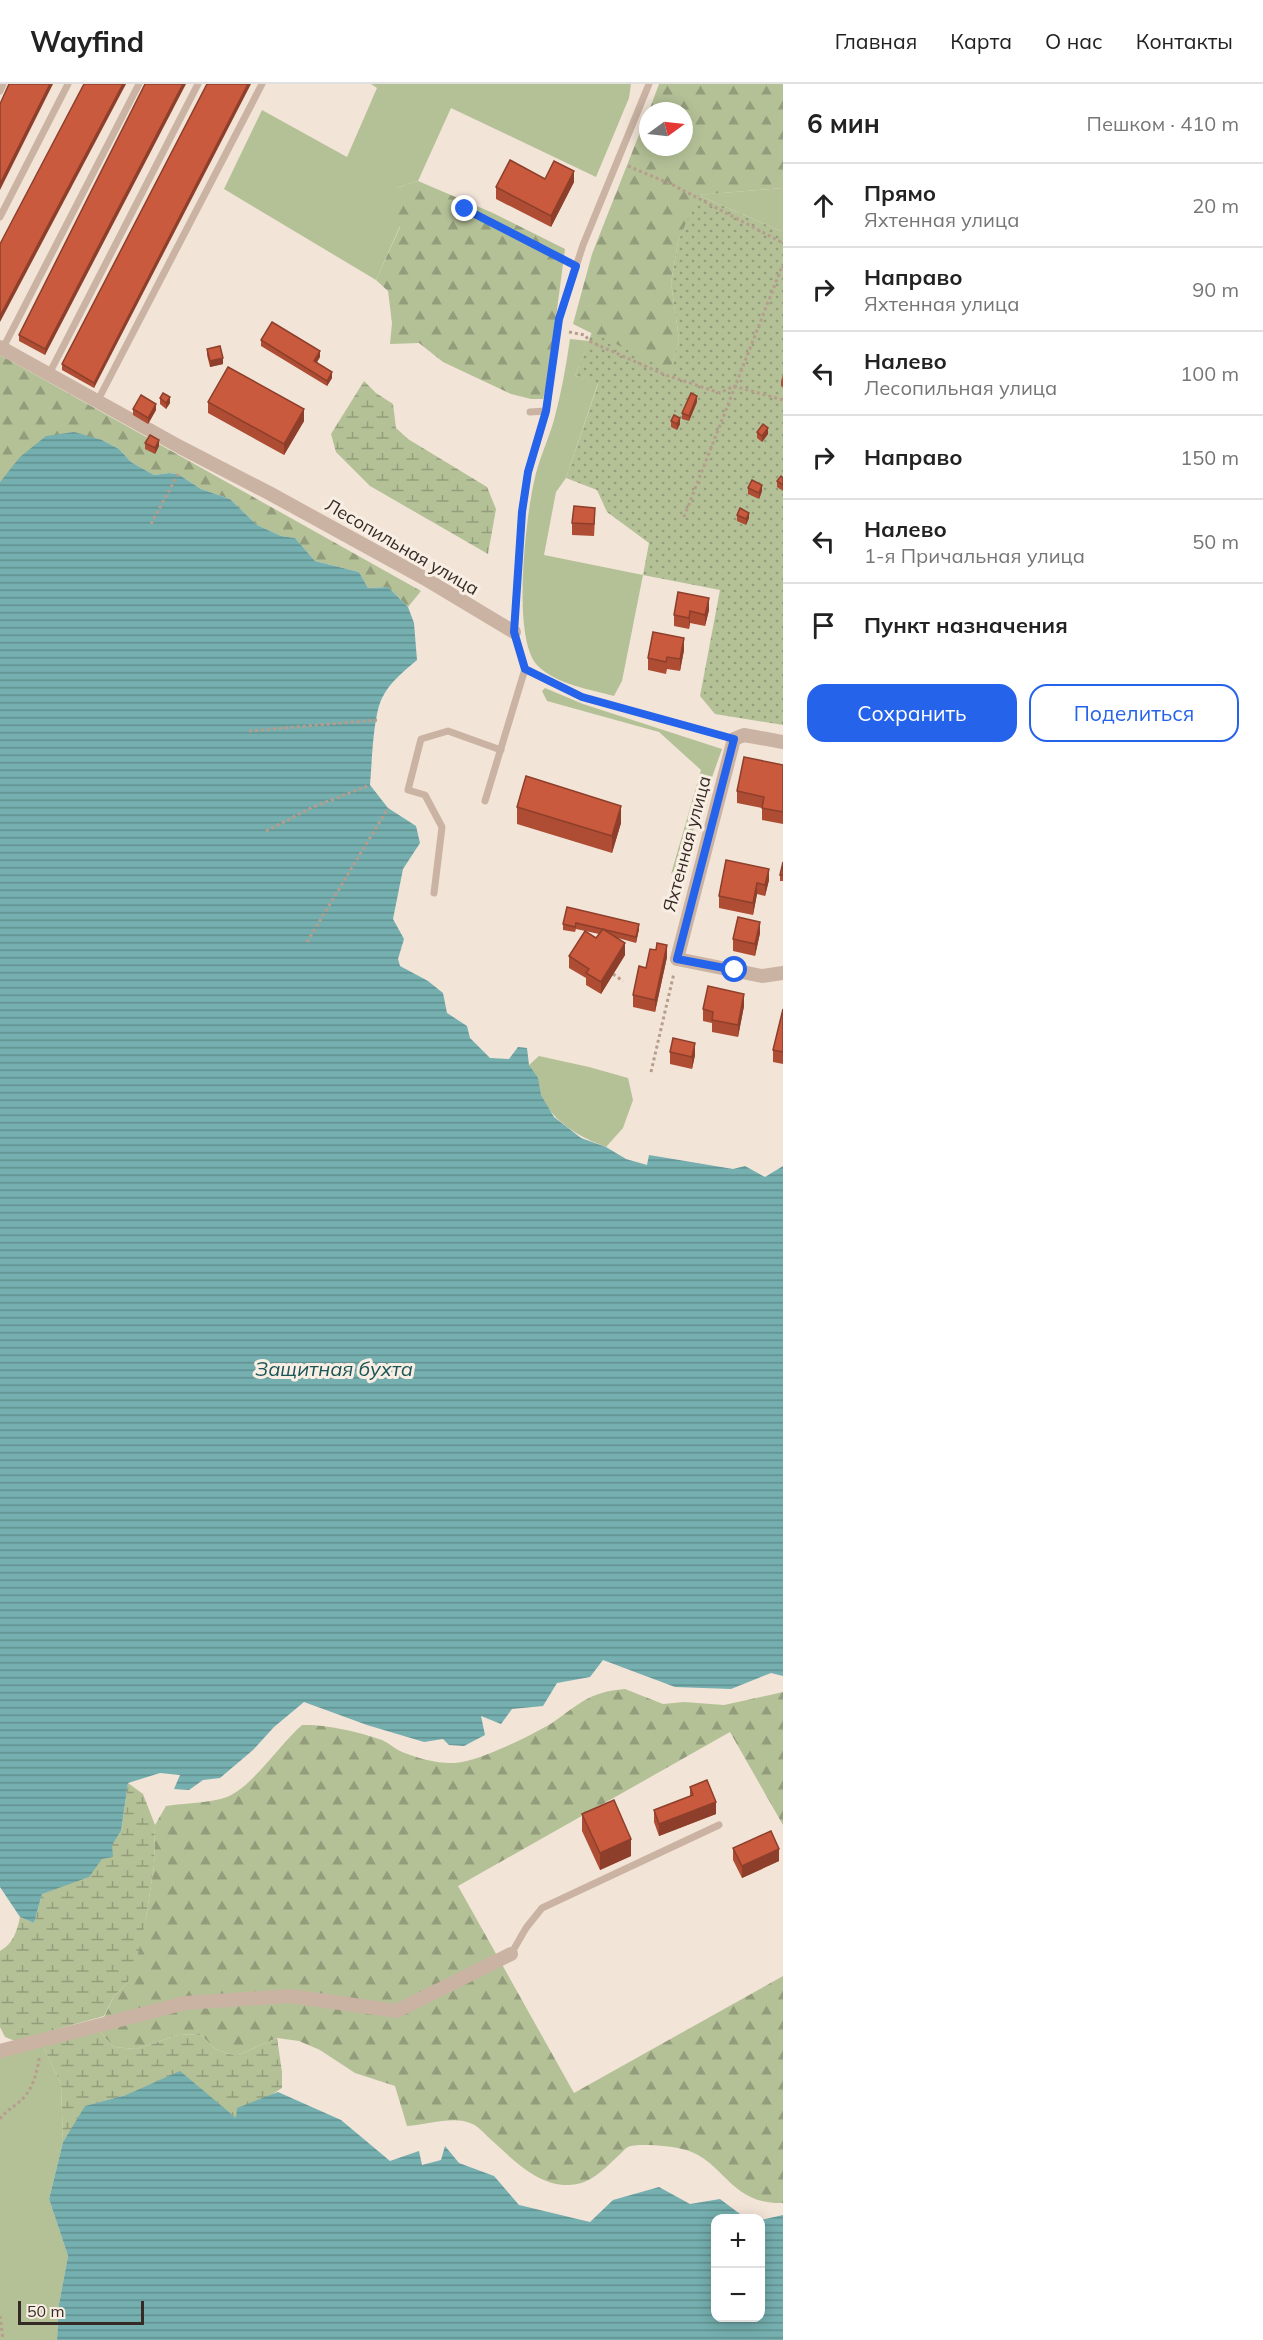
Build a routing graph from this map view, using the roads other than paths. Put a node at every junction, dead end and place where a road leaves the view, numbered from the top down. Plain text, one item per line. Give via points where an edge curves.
1 (3, 84) edge
2 (68, 84) edge
3 (139, 84) edge
4 (198, 84) edge
5 (261, 84) edge
6 (649, 84) edge
7 (0, 91) edge
8 (0, 218) edge
9 (2, 347) edge
10 (49, 374) junction
11 (98, 400) junction
12 (546, 411) junction
13 (530, 412) dead end
14 (514, 632) junction
15 (525, 669) junction
16 (734, 739) junction
17 (783, 742) edge
18 (501, 750) junction
19 (485, 801) dead end
20 (434, 893) dead end
21 (783, 973) edge
22 (719, 1825) dead end
23 (511, 1954) joint
24 (0, 2051) edge

1 - 7 lane
2 - 8 lane
3 - 9 lane
4 - 10 lane
5 - 11 lane
6 - 12 lane via 576,266 559,319
9 - 10 street, Лесопильная улица
10 - 11 street, Лесопильная улица
11 - 14 street, Лесопильная улица via 424,578
12 - 13 lane
12 - 14 lane via 528,472 522,512
14 - 15 lane
15 - 16 lane via 582,697
15 - 18 lane
16 - 17 street via 744,735
16 - 21 street, Яхтенная улица via 677,959 762,976
18 - 19 lane
18 - 20 lane via 448,731 421,739 408,790 425,795 442,827
22 - 23 lane via 542,1908
23 - 24 street via 397,2011 290,1996 185,2003

